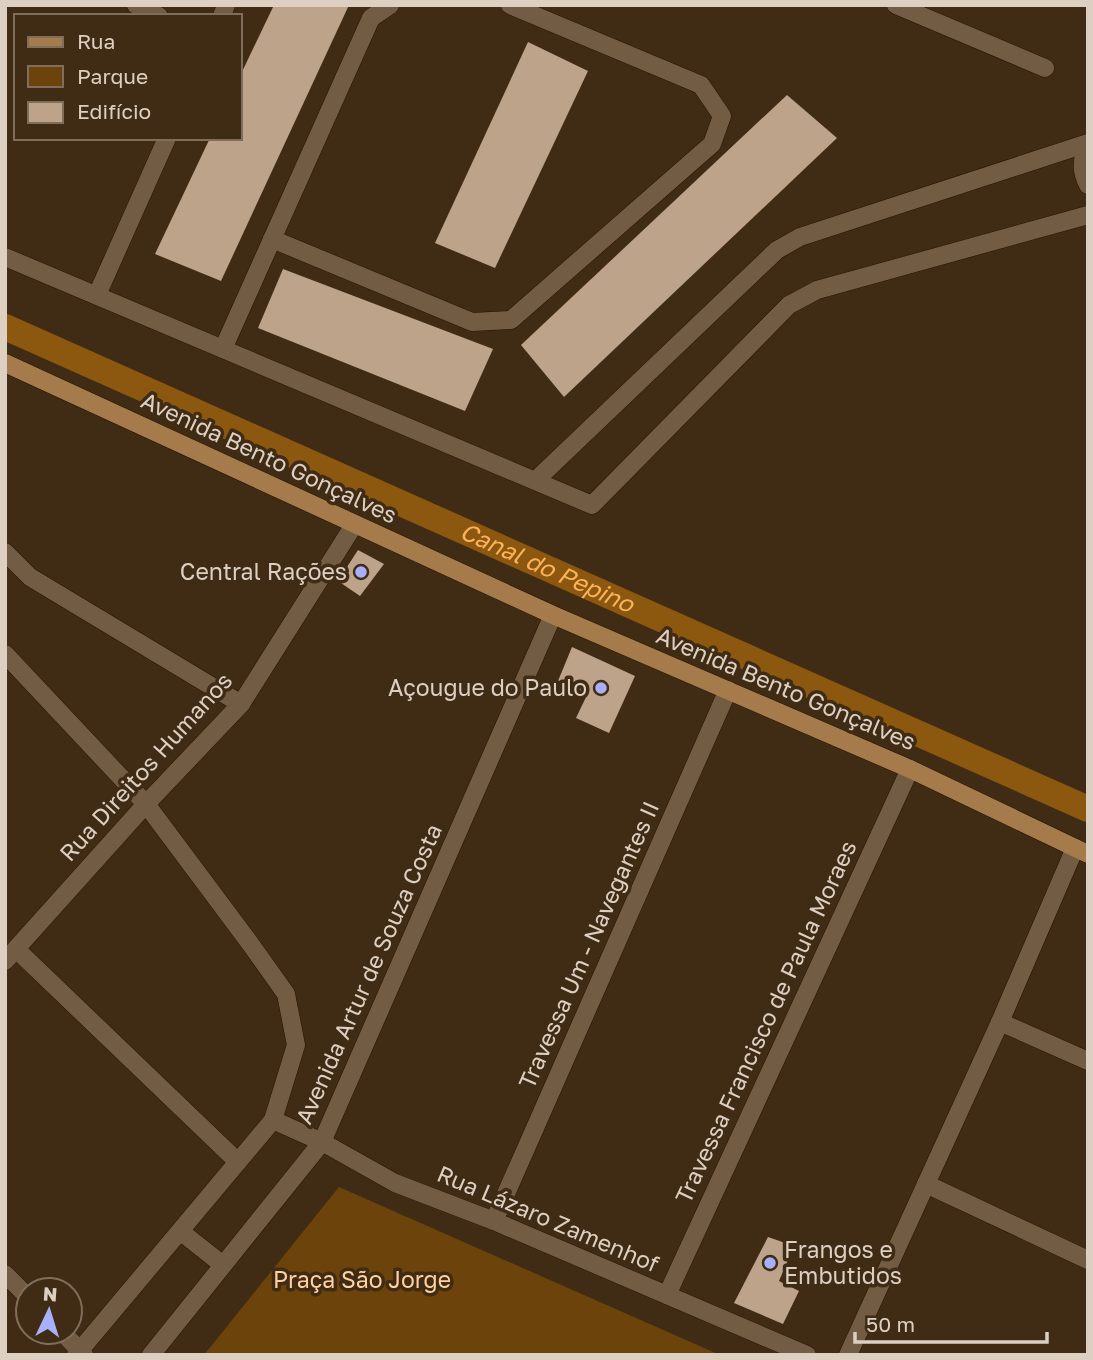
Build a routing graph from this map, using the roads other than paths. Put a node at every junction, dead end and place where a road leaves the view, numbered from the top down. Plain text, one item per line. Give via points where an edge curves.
1 (135, 5) edge
2 (390, 5) edge
3 (510, 5) edge
4 (896, 5) edge
5 (155, 14) edge
6 (1045, 68) dead end
7 (166, 140) edge
8 (1088, 144) edge
9 (1088, 185) edge
10 (1088, 215) edge
11 (272, 239) junction
12 (5, 257) edge
13 (97, 295) junction
14 (223, 349) junction
15 (5, 363) edge
16 (536, 480) junction
17 (354, 524) junction
18 (5, 552) edge
19 (553, 615) junction
20 (5, 653) edge
21 (728, 690) junction
22 (241, 704) junction
23 (910, 769) junction
24 (146, 804) junction
25 (1081, 851) edge
26 (10, 955) edge
27 (1000, 1022) junction
28 (1088, 1061) edge
29 (273, 1120) junction
30 (322, 1142) junction
31 (238, 1162) junction
32 (926, 1184) junction
33 (494, 1221) junction
34 (180, 1231) junction
35 (1088, 1260) edge
36 (223, 1265) junction
37 (667, 1294) junction
38 (80, 1353) edge
39 (151, 1355) edge
40 (807, 1355) edge
41 (848, 1355) edge

1 - 5 street
2 - 11 street via 371,18
3 - 11 street via 701,85 722,116 712,144 511,320 472,322
4 - 6 street
7 - 13 street
8 - 9 street via 1082,165
8 - 16 street via 800,237 777,250
10 - 16 street via 817,290 789,305 592,505
11 - 14 street
12 - 13 street
13 - 14 street
14 - 16 street
15 - 17 main road, Avenida Bento Gonçalves
17 - 19 main road, Avenida Bento Gonçalves
17 - 22 street, Rua Direitos Humanos
18 - 22 street via 30,577
19 - 21 main road, Avenida Bento Gonçalves
19 - 30 street, Avenida Artur de Souza Costa
20 - 24 street
21 - 23 main road, Avenida Bento Gonçalves
21 - 33 street, Travessa Um - Navegantes II
22 - 24 street, Rua Direitos Humanos
23 - 25 main road, Avenida Bento Gonçalves
23 - 37 street, Travessa Francisco de Paula Moraes
24 - 26 street, Rua Direitos Humanos
24 - 29 street, Avenida Artur de Souza Costa via 286,994 296,1045
25 - 27 street
26 - 31 street
27 - 28 street
27 - 32 street
29 - 30 street, Rua Lázaro Zamenhof
29 - 31 street, Avenida Artur de Souza Costa
30 - 33 street, Rua Lázaro Zamenhof via 396,1182
30 - 36 street, Avenida Artur de Souza Costa
31 - 34 street, Avenida Artur de Souza Costa
32 - 35 street
32 - 41 street
33 - 37 street, Rua Lázaro Zamenhof
34 - 36 street
34 - 38 street, Avenida Artur de Souza Costa
36 - 39 street, Avenida Artur de Souza Costa
37 - 40 street, Rua Lázaro Zamenhof

